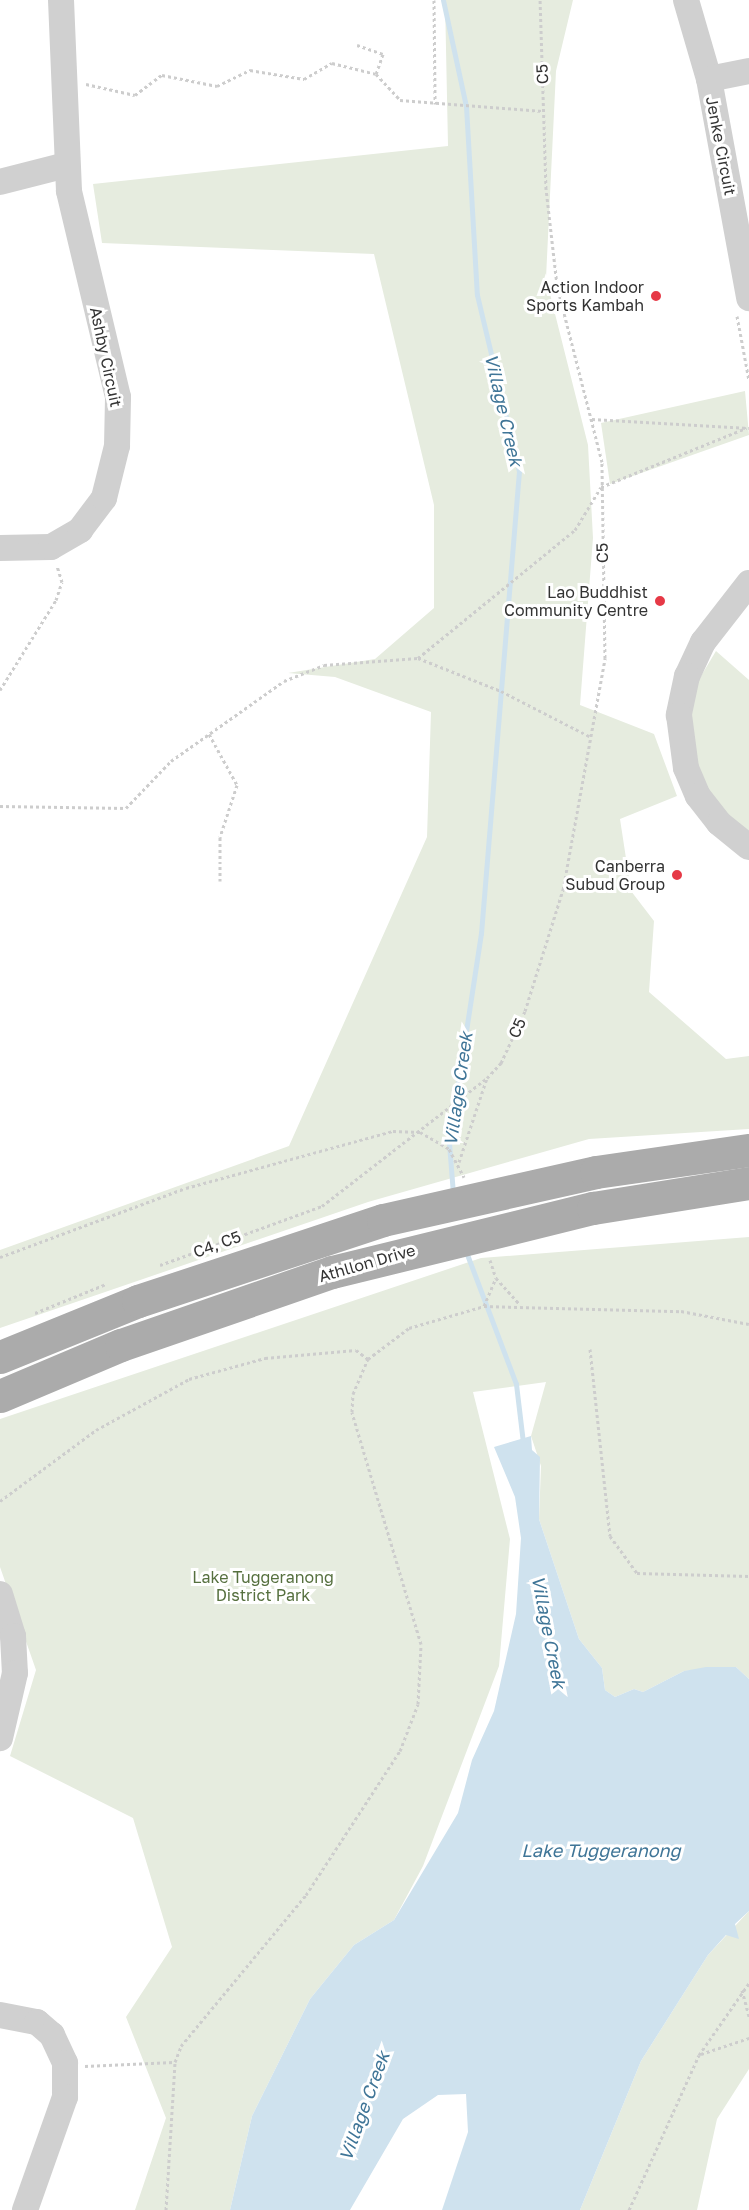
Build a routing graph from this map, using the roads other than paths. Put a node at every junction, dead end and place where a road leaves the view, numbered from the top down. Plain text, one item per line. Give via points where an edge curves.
1 (61, 0) edge
2 (686, 0) edge
3 (749, 71) edge
4 (708, 79) junction
5 (66, 165) junction
6 (0, 182) edge
7 (745, 248) edge
8 (749, 298) edge
9 (0, 548) edge
10 (749, 583) edge
11 (749, 847) edge
12 (749, 1150) edge
13 (749, 1183) edge
14 (91, 1356) junction
15 (0, 1357) edge
16 (0, 1396) edge
17 (0, 1420) edge
18 (0, 1594) edge
19 (0, 1738) edge
20 (0, 2015) edge
21 (25, 2210) edge

1 - 5 street, Ashby Circuit
2 - 4 street, Jenke Circuit
3 - 4 street, Jenke Circuit
4 - 7 street, Jenke Circuit
5 - 6 street
5 - 9 street, Ashby Circuit via 118,397 119,429 104,498 89,522 51,547
7 - 8 street, Jenke Circuit
10 - 11 street via 704,642 687,676 679,715 686,768 698,796 719,823
12 - 15 main road via 596,1172 420,1211 258,1258
13 - 14 main road, Athllon Drive via 487,1246 429,1245 237,1302
14 - 16 main road, Athllon Drive
14 - 17 main road
18 - 19 street via 13,1636 15,1673
20 - 21 street via 37,2022 52,2035 65,2067 64,2097

